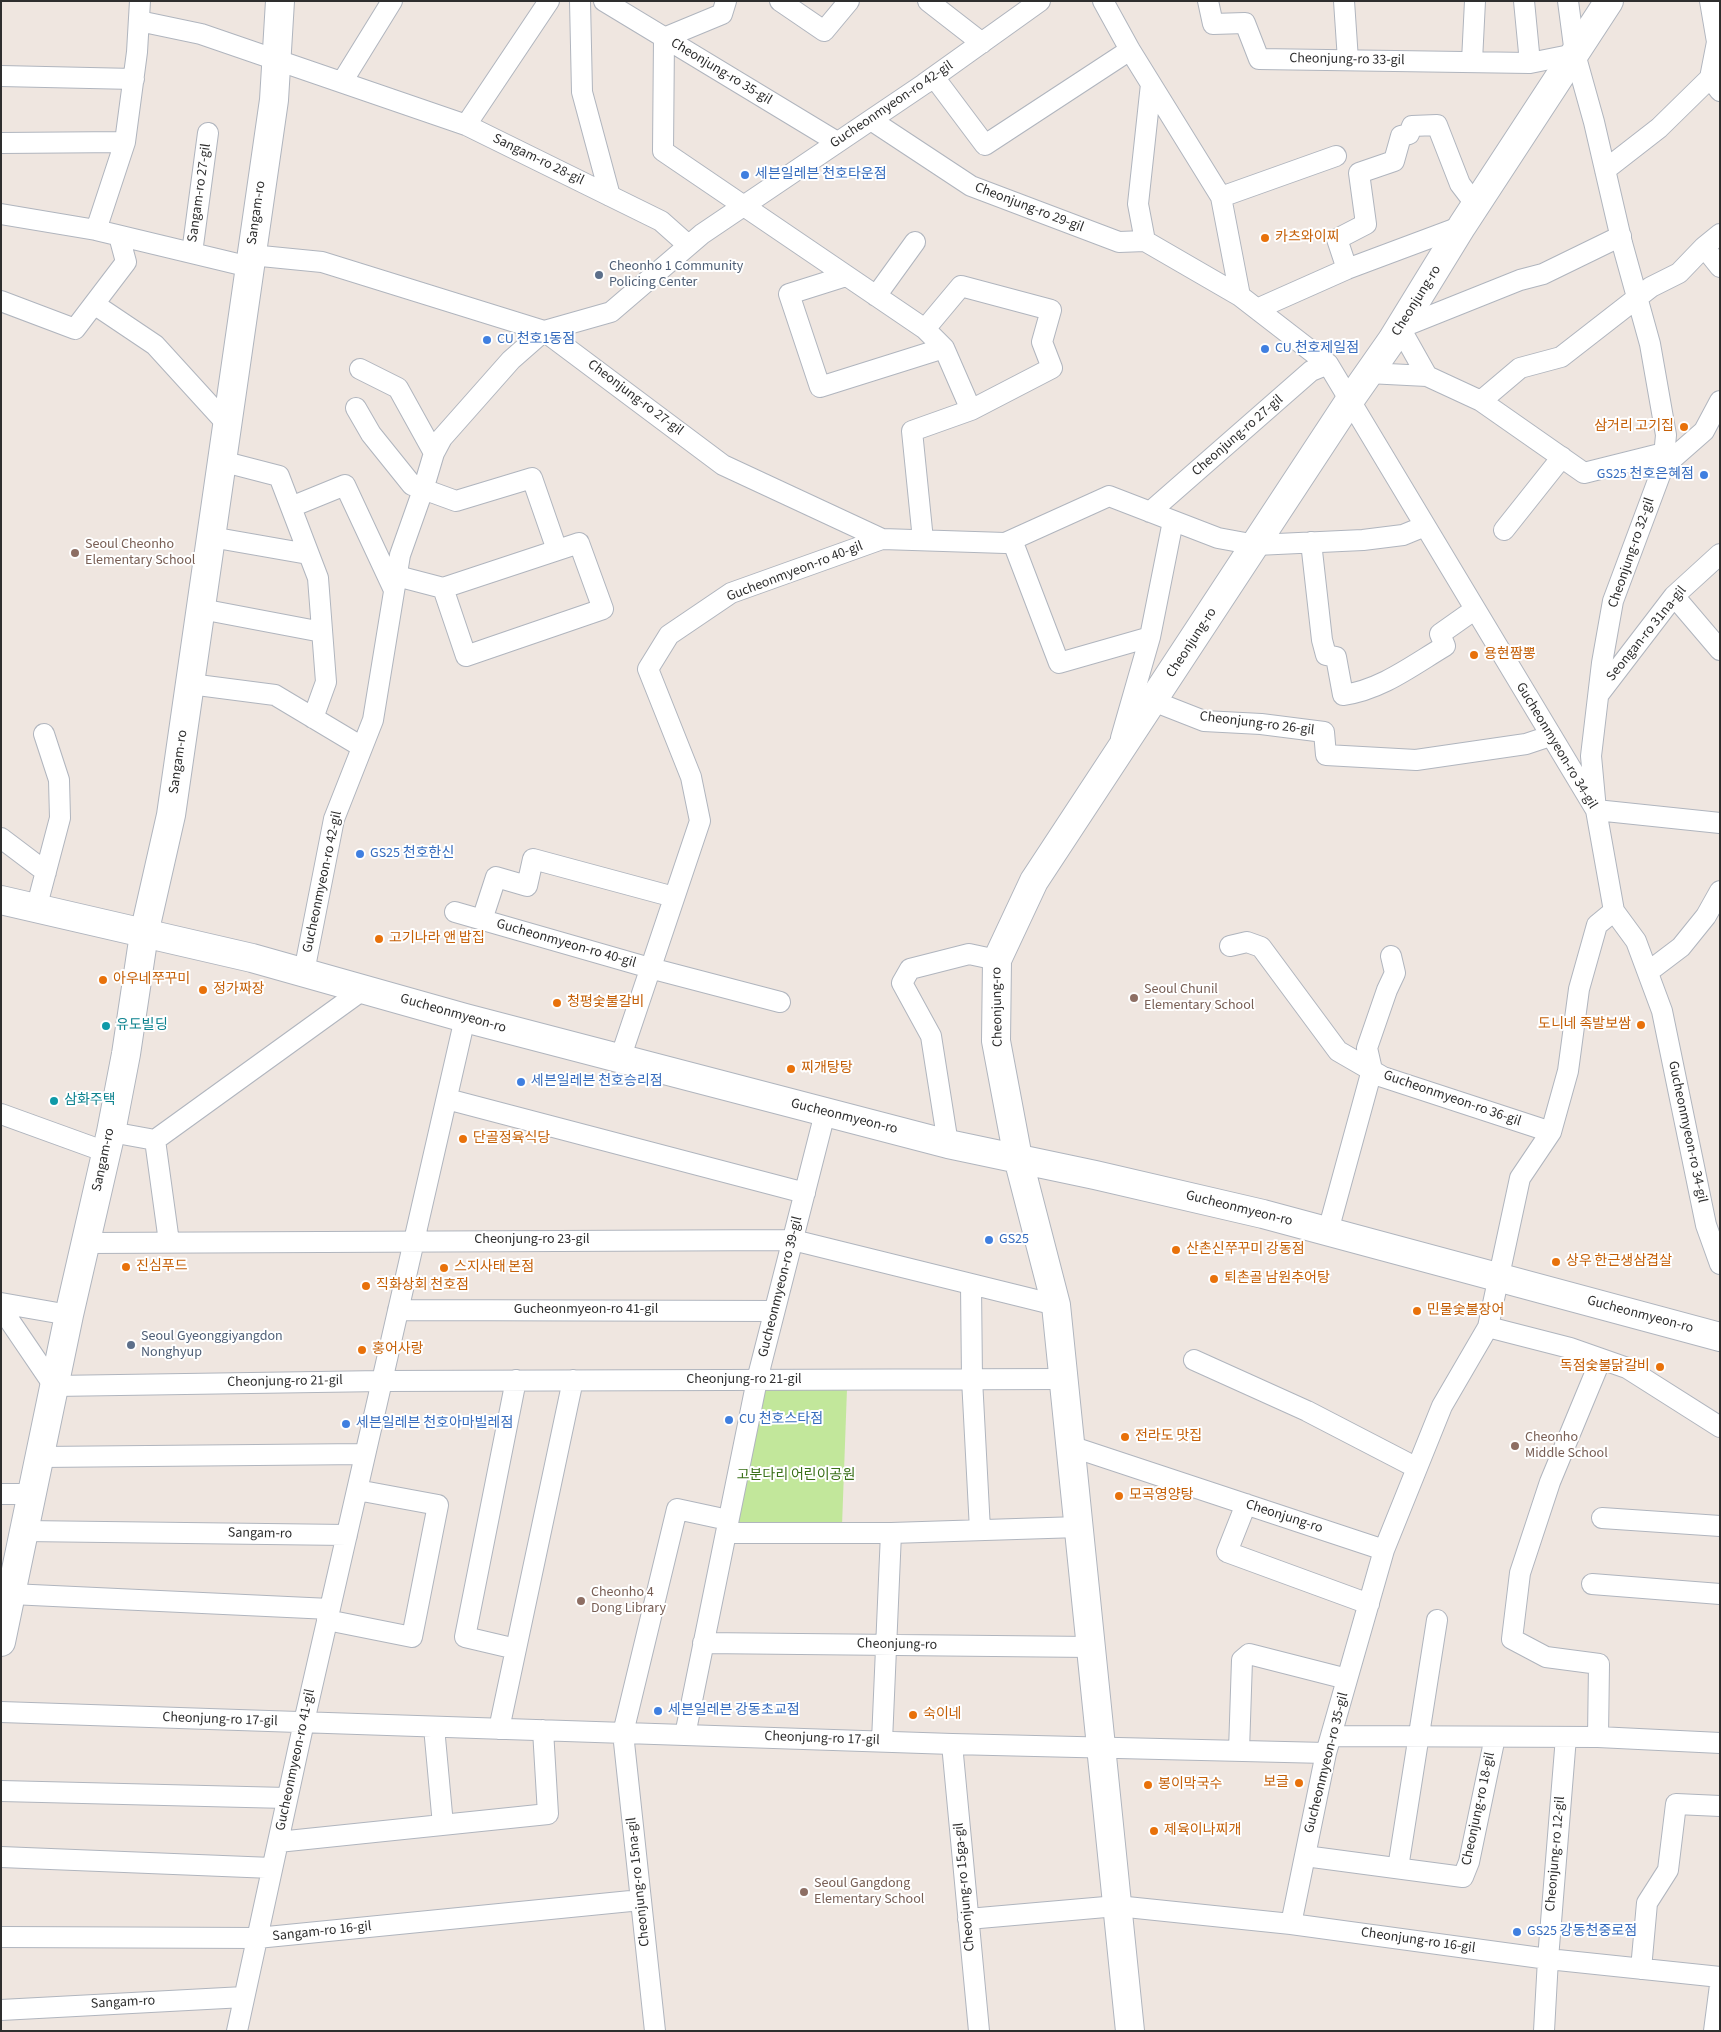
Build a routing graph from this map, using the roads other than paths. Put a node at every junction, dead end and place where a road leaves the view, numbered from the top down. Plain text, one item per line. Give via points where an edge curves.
1 (280, 1) edge
2 (392, 1) edge
3 (549, 1) edge
4 (580, 1) edge
5 (604, 1) edge
6 (726, 1) edge
7 (780, 1) edge
8 (849, 1) edge
9 (928, 1) edge
10 (1040, 1) edge
11 (1103, 1) edge
12 (1208, 1) edge
13 (1344, 1) edge
14 (1475, 1) edge
15 (1524, 1) edge
16 (1568, 1) edge
17 (1609, 1) edge
18 (1710, 1) edge
19 (139, 11) edge
20 (664, 38) junction
21 (1718, 41) edge
22 (982, 42) junction
23 (1130, 50) junction
24 (1575, 54) junction
25 (276, 59) junction
26 (1348, 60) junction
27 (1472, 61) junction
28 (1530, 64) junction
29 (1, 76) edge
30 (934, 77) junction
31 (134, 79) junction
32 (342, 82) junction
33 (1151, 84) junction
34 (1715, 84) edge
35 (871, 120) junction
36 (466, 125) junction
37 (208, 132) dead end
38 (125, 142) junction
39 (838, 142) junction
40 (1, 143) edge
41 (1336, 156) dead end
42 (1606, 170) junction
43 (610, 196) junction
44 (1221, 197) junction
45 (742, 207) junction
46 (1, 214) edge
47 (1470, 216) junction
48 (96, 230) junction
49 (1720, 234) edge
50 (119, 236) junction
51 (1621, 236) junction
52 (1145, 241) junction
53 (915, 242) dead end
54 (688, 245) junction
55 (1704, 247) junction
56 (192, 253) junction
57 (250, 261) junction
58 (1720, 268) edge
59 (1347, 269) junction
60 (846, 276) junction
61 (876, 296) junction
62 (1240, 296) junction
63 (1638, 299) junction
64 (1, 301) edge
65 (94, 304) junction
66 (1257, 309) junction
67 (1400, 328) junction
68 (925, 329) junction
69 (544, 330) junction
70 (944, 348) junction
71 (1328, 364) junction
72 (360, 369) dead end
73 (1368, 373) junction
74 (1427, 376) junction
75 (1350, 400) junction
76 (1480, 401) junction
77 (1720, 401) edge
78 (356, 408) dead end
79 (971, 410) junction
80 (227, 424) junction
81 (1712, 433) edge
82 (434, 453) junction
83 (1562, 457) junction
84 (1664, 460) junction
85 (222, 461) junction
86 (423, 490) junction
87 (291, 508) junction
88 (1150, 512) junction
89 (1173, 521) junction
90 (1425, 526) junction
91 (1504, 530) dead end
92 (211, 537) junction
93 (882, 539) junction
94 (923, 540) junction
95 (1012, 540) junction
96 (1310, 542) junction
97 (1256, 545) junction
98 (557, 550) junction
99 (308, 554) junction
100 (1720, 554) edge
101 (396, 583) junction
102 (443, 588) junction
103 (1674, 596) junction
104 (200, 609) junction
105 (1474, 610) junction
106 (322, 632) junction
107 (1150, 637) junction
108 (1719, 648) edge
109 (190, 684) junction
110 (1598, 696) junction
111 (1153, 701) junction
112 (313, 718) junction
113 (44, 734) dead end
114 (1550, 736) junction
115 (362, 747) junction
116 (1116, 756) junction
117 (1596, 810) junction
118 (1720, 824) edge
119 (1, 838) edge
120 (46, 872) junction
121 (1720, 891) edge
122 (674, 897) junction
123 (1, 900) edge
124 (36, 909) junction
125 (1614, 911) junction
126 (454, 912) dead end
127 (482, 920) junction
128 (144, 934) junction
129 (1230, 946) dead end
130 (1391, 956) dead end
131 (997, 960) junction
132 (650, 968) junction
133 (304, 972) junction
134 (1648, 972) junction
135 (364, 989) junction
136 (780, 1002) dead end
137 (465, 1018) junction
138 (620, 1059) junction
139 (1372, 1070) junction
140 (446, 1099) junction
141 (825, 1113) junction
142 (1, 1114) edge
143 (1551, 1132) junction
144 (155, 1140) junction
145 (108, 1142) junction
146 (948, 1144) junction
147 (1018, 1158) junction
148 (805, 1193) junction
149 (1328, 1231) junction
150 (414, 1240) junction
151 (793, 1240) junction
152 (169, 1242) junction
153 (87, 1243) junction
154 (1720, 1264) edge
155 (1499, 1278) junction
156 (971, 1285) junction
157 (1, 1304) edge
158 (1056, 1305) junction
159 (1, 1308) edge
160 (398, 1310) junction
161 (774, 1311) junction
162 (69, 1315) junction
163 (1488, 1327) junction
164 (1720, 1337) edge
165 (1601, 1359) junction
166 (1194, 1360) dead end
167 (972, 1379) junction
168 (1064, 1379) junction
169 (516, 1380) junction
170 (573, 1380) junction
171 (757, 1380) junction
172 (382, 1381) junction
173 (54, 1386) junction
174 (1720, 1427) edge
175 (1070, 1446) junction
176 (365, 1454) junction
177 (40, 1457) junction
178 (1417, 1468) junction
179 (357, 1490) junction
180 (1, 1494) edge
181 (32, 1494) junction
182 (1246, 1504) junction
183 (1602, 1518) dead end
184 (727, 1526) junction
185 (1720, 1526) edge
186 (1079, 1527) junction
187 (980, 1530) junction
188 (24, 1531) junction
189 (891, 1533) junction
190 (347, 1535) junction
191 (1384, 1550) junction
192 (9, 1564) edge
193 (1592, 1584) dead end
194 (11, 1594) junction
195 (1720, 1594) edge
196 (1369, 1604) junction
197 (328, 1614) junction
198 (1437, 1620) dead end
199 (2, 1635) edge
200 (703, 1643) junction
201 (886, 1645) junction
202 (1091, 1647) junction
203 (516, 1649) junction
204 (1347, 1679) junction
205 (1, 1712) edge
206 (304, 1722) junction
207 (434, 1727) junction
208 (499, 1729) junction
209 (543, 1730) junction
210 (623, 1733) junction
211 (685, 1735) junction
212 (1420, 1736) junction
213 (1494, 1736) junction
214 (1566, 1737) junction
215 (1598, 1737) junction
216 (882, 1742) junction
217 (1720, 1743) edge
218 (952, 1744) junction
219 (1329, 1745) junction
220 (1101, 1748) junction
221 (1239, 1751) junction
222 (1, 1791) edge
223 (287, 1798) junction
224 (1720, 1806) edge
225 (443, 1825) junction
226 (278, 1842) junction
227 (1305, 1856) junction
228 (1, 1857) edge
229 (272, 1868) junction
230 (1398, 1868) junction
231 (641, 1900) junction
232 (1117, 1906) junction
233 (968, 1918) junction
234 (1291, 1924) junction
235 (1, 1937) edge
236 (257, 1938) junction
237 (1548, 1959) junction
238 (1641, 1969) junction
239 (1720, 1977) edge
240 (1720, 1985) edge
241 (244, 1997) junction
242 (1, 2010) edge
243 (237, 2031) edge
244 (655, 2031) edge
245 (978, 2031) edge
246 (1130, 2031) edge
247 (1544, 2031) edge
248 (1714, 2031) edge

1 - 25 street, Sangam-ro
2 - 32 street
3 - 36 street
4 - 43 street, Sangam-ro 28-gil via 582,92
5 - 20 street, Cheonjung-ro 35-gil
6 - 20 street via 722,14
7 - 8 street via 824,31
9 - 22 street
10 - 22 street, Gucheonmyeon-ro 42-gil
11 - 23 street
12 - 26 street, Cheonjung-ro 33-gil via 1213,24 1245,23 1259,59
13 - 26 street
14 - 27 street
15 - 28 street
16 - 24 street
17 - 24 street, Cheonjung-ro
18 - 21 street
19 - 25 street, Sangam-ro 28-gil
19 - 31 street
20 - 39 street, Cheonjung-ro 35-gil
20 - 45 street via 663,151
21 - 34 street
22 - 30 street, Gucheonmyeon-ro 42-gil
23 - 30 street via 985,145
23 - 33 street
24 - 28 street, Cheonjung-ro 33-gil
24 - 42 street, Cheonjung-ro 32-gil
24 - 47 street, Cheonjung-ro
25 - 32 street, Sangam-ro 28-gil
25 - 57 street, Sangam-ro via 274,100
26 - 27 street, Cheonjung-ro 33-gil
27 - 28 street, Cheonjung-ro 33-gil
29 - 31 street
30 - 35 street, Gucheonmyeon-ro 42-gil
31 - 38 street
32 - 36 street, Sangam-ro 28-gil
33 - 44 street
33 - 52 street via 1138,204
34 - 42 street
35 - 39 street, Gucheonmyeon-ro 42-gil
35 - 52 street, Cheonjung-ro 29-gil via 971,186 1119,242
36 - 43 street, Sangam-ro 28-gil
37 - 56 street, Sangam-ro 27-gil
38 - 40 street
38 - 48 street
39 - 45 street, Gucheonmyeon-ro 42-gil
41 - 44 street
42 - 51 street, Cheonjung-ro 32-gil
43 - 54 street, Sangam-ro 28-gil via 661,221
44 - 62 street
45 - 54 street, Gucheonmyeon-ro 42-gil
45 - 60 street
46 - 48 street, Sangam-ro 27-gil
47 - 59 street
47 - 59 street via 1437,124 1412,126 1409,134 1401,136 1394,161 1359,173 1366,224 1337,238
47 - 67 street, Cheonjung-ro
48 - 50 street, Sangam-ro 27-gil
49 - 55 street
50 - 56 street, Sangam-ro 27-gil
50 - 65 street via 126,262
51 - 63 street, Cheonjung-ro 32-gil
51 - 67 street via 1543,274 1520,280
52 - 62 street
53 - 61 street
54 - 69 street, Gucheonmyeon-ro 42-gil via 611,312
55 - 58 street
55 - 63 street via 1679,273 1651,286
56 - 57 street, Sangam-ro 27-gil
57 - 69 street, Cheonjung-ro 27-gil via 322,262
57 - 80 street, Sangam-ro
59 - 66 street
60 - 61 street
60 - 70 street via 788,294 820,387
61 - 68 street
62 - 66 street
63 - 76 street via 1561,357 1520,368
63 - 84 street, Cheonjung-ro 32-gil via 1650,344 1666,435
64 - 65 street via 75,329
65 - 80 street via 156,345
66 - 71 street
67 - 73 street, Cheonjung-ro
67 - 74 street
68 - 70 street
68 - 79 street via 961,286 1051,310 1042,342 1052,368
69 - 82 street, Gucheonmyeon-ro 42-gil via 511,360 442,438
69 - 93 street, Cheonjung-ro 27-gil via 723,465
70 - 79 street
71 - 75 street
71 - 88 street, Cheonjung-ro 27-gil via 1311,371
72 - 82 street via 398,388
73 - 74 street
73 - 75 street, Cheonjung-ro
74 - 76 street
75 - 90 street, Gucheonmyeon-ro 34-gil
75 - 97 street, Cheonjung-ro
76 - 83 street
77 - 81 street
78 - 86 street via 371,434 412,485
79 - 94 street via 912,431
80 - 85 street, Sangam-ro
81 - 84 street
82 - 86 street, Gucheonmyeon-ro 42-gil
83 - 84 street via 1584,473
83 - 91 street
84 - 110 street, Cheonjung-ro 32-gil via 1613,601
85 - 87 street via 279,476
85 - 92 street, Sangam-ro
86 - 98 street via 456,501 532,478
86 - 101 street, Gucheonmyeon-ro 42-gil via 400,555
87 - 99 street
87 - 101 street via 346,485
88 - 89 street, Cheonjung-ro 27-gil
88 - 95 street, Cheonjung-ro 27-gil via 1109,496
89 - 97 street, Cheonjung-ro 27-gil via 1218,538
89 - 107 street
90 - 96 street via 1403,535
90 - 105 street, Gucheonmyeon-ro 34-gil
92 - 99 street
92 - 104 street, Sangam-ro
93 - 94 street, Cheonjung-ro 27-gil
93 - 122 street, Gucheonmyeon-ro 40-gil via 731,593 668,635 648,669 691,777 700,822
94 - 95 street, Cheonjung-ro 27-gil
95 - 107 street via 1060,663
96 - 97 street
96 - 105 street via 1322,640 1326,655 1336,657 1343,695 1381,684 1445,646 1440,634
97 - 111 street, Cheonjung-ro
98 - 102 street
98 - 102 street via 579,543 603,610 466,656
99 - 106 street via 318,578
100 - 103 street, Seongan-ro 31na-gil
101 - 102 street
101 - 115 street, Gucheonmyeon-ro 42-gil via 373,720
103 - 108 street
103 - 110 street, Seongan-ro 31na-gil
104 - 106 street
104 - 109 street, Sangam-ro
105 - 114 street, Gucheonmyeon-ro 34-gil
106 - 112 street via 326,682
107 - 116 street
109 - 112 street via 275,695
109 - 128 street, Sangam-ro via 171,815
110 - 117 street, Cheonjung-ro 32-gil via 1591,756
111 - 114 street, Cheonjung-ro 26-gil via 1204,721 1324,732 1326,755 1416,760 1526,744
111 - 116 street, Cheonjung-ro
112 - 115 street
113 - 120 street via 59,780 60,818
114 - 117 street, Gucheonmyeon-ro 34-gil
115 - 133 street, Gucheonmyeon-ro 42-gil via 334,818
116 - 131 street, Cheonjung-ro via 1034,881
117 - 118 street
117 - 125 street, Gucheonmyeon-ro 34-gil
119 - 120 street
120 - 124 street
121 - 134 street via 1706,916 1681,947
122 - 127 street, Gucheonmyeon-ro 40-gil via 533,859 527,886 496,878
122 - 132 street, Gucheonmyeon-ro 40-gil
123 - 124 street, Gucheonmyeon-ro
124 - 128 street, Gucheonmyeon-ro
125 - 134 street, Gucheonmyeon-ro 34-gil via 1636,941
125 - 143 street via 1597,925 1579,988 1568,1071
126 - 127 street, Gucheonmyeon-ro 40-gil
127 - 132 street, Gucheonmyeon-ro 40-gil
128 - 133 street, Gucheonmyeon-ro
128 - 145 street, Sangam-ro via 126,1054
129 - 139 street, Gucheonmyeon-ro 36-gil via 1247,942 1261,947 1338,1051
130 - 139 street via 1395,974 1367,1048
131 - 146 street via 969,954 910,969 902,983 931,1036
131 - 147 street, Cheonjung-ro via 996,1041
132 - 136 street, Gucheonmyeon-ro 40-gil
132 - 138 street, Gucheonmyeon-ro 40-gil
133 - 135 street, Gucheonmyeon-ro
134 - 154 street, Gucheonmyeon-ro 34-gil via 1662,1012 1706,1224
135 - 137 street, Gucheonmyeon-ro
135 - 144 street
137 - 138 street, Gucheonmyeon-ro
137 - 140 street, Gucheonmyeon-ro 41-gil
138 - 141 street, Gucheonmyeon-ro
139 - 143 street, Gucheonmyeon-ro 36-gil via 1383,1078
139 - 149 street
140 - 148 street
140 - 150 street, Gucheonmyeon-ro 41-gil
141 - 146 street, Gucheonmyeon-ro
141 - 148 street, Gucheonmyeon-ro 39-gil
142 - 145 street
143 - 155 street via 1520,1178
144 - 145 street
144 - 152 street
145 - 153 street, Sangam-ro
146 - 147 street, Gucheonmyeon-ro
147 - 149 street, Gucheonmyeon-ro
147 - 158 street, Cheonjung-ro
148 - 151 street, Gucheonmyeon-ro 39-gil
149 - 155 street, Gucheonmyeon-ro
150 - 151 street, Cheonjung-ro 23-gil
150 - 152 street, Cheonjung-ro 23-gil
150 - 160 street, Gucheonmyeon-ro 41-gil
151 - 156 street, Cheonjung-ro 23-gil
151 - 161 street, Gucheonmyeon-ro 39-gil
152 - 153 street, Cheonjung-ro 23-gil
153 - 162 street, Sangam-ro
155 - 163 street, Gucheonmyeon-ro 35-gil
155 - 164 street, Gucheonmyeon-ro
156 - 158 street, Cheonjung-ro 23-gil
156 - 167 street
157 - 162 street
158 - 168 street, Cheonjung-ro
159 - 173 street
160 - 161 street, Gucheonmyeon-ro 41-gil
160 - 172 street, Gucheonmyeon-ro 41-gil
161 - 171 street, Gucheonmyeon-ro 39-gil
162 - 173 street, Sangam-ro
163 - 165 street
163 - 178 street, Gucheonmyeon-ro 35-gil via 1442,1406
165 - 174 street via 1627,1368
165 - 215 street via 1550,1482 1520,1573 1512,1639 1546,1657 1598,1664
166 - 178 street via 1307,1411
167 - 168 street, Cheonjung-ro 21-gil
167 - 171 street, Cheonjung-ro 21-gil
167 - 187 street
168 - 175 street, Cheonjung-ro
169 - 170 street, Cheonjung-ro 21-gil
169 - 172 street, Cheonjung-ro 21-gil
169 - 203 street via 465,1638
170 - 171 street, Cheonjung-ro 21-gil
170 - 203 street
171 - 184 street, Gucheonmyeon-ro 39-gil
172 - 173 street, Cheonjung-ro 21-gil
172 - 176 street, Gucheonmyeon-ro 41-gil
173 - 177 street, Sangam-ro
175 - 182 street, Cheonjung-ro
175 - 186 street, Cheonjung-ro
176 - 177 street
176 - 179 street, Gucheonmyeon-ro 41-gil
177 - 181 street, Sangam-ro
178 - 191 street, Gucheonmyeon-ro 35-gil
179 - 190 street, Gucheonmyeon-ro 41-gil
179 - 197 street via 438,1505 412,1637
180 - 181 street
181 - 188 street, Sangam-ro
182 - 191 street, Cheonjung-ro
182 - 196 street via 1227,1552
183 - 185 street
184 - 189 street
184 - 200 street, Gucheonmyeon-ro 39-gil
184 - 210 street via 677,1509
186 - 187 street
186 - 202 street, Cheonjung-ro
187 - 189 street
188 - 190 street, Sangam-ro
188 - 192 street, Sangam-ro
189 - 201 street
190 - 197 street, Gucheonmyeon-ro 41-gil
191 - 196 street, Gucheonmyeon-ro 35-gil
192 - 194 street, Sangam-ro
193 - 195 street
194 - 197 street
194 - 199 street, Sangam-ro
196 - 204 street, Gucheonmyeon-ro 35-gil
197 - 206 street, Gucheonmyeon-ro 41-gil
198 - 212 street
200 - 201 street, Cheonjung-ro
200 - 211 street, Gucheonmyeon-ro 39-gil
201 - 202 street, Cheonjung-ro
201 - 216 street
202 - 220 street, Cheonjung-ro
203 - 208 street
204 - 219 street, Gucheonmyeon-ro 35-gil
204 - 221 street via 1249,1654 1242,1660
205 - 206 street, Cheonjung-ro 17-gil
206 - 207 street, Cheonjung-ro 17-gil
206 - 223 street, Gucheonmyeon-ro 41-gil
207 - 208 street, Cheonjung-ro 17-gil
207 - 225 street
208 - 209 street, Cheonjung-ro 17-gil
209 - 210 street, Cheonjung-ro 17-gil
209 - 225 street via 548,1814
210 - 211 street, Cheonjung-ro 17-gil
210 - 231 street, Cheonjung-ro 15na-gil
211 - 216 street, Cheonjung-ro 17-gil
212 - 213 street, Cheonjung-ro 18-gil
212 - 219 street, Cheonjung-ro 18-gil
212 - 230 street
213 - 214 street, Cheonjung-ro 18-gil
213 - 230 street, Cheonjung-ro 18-gil via 1469,1862 1463,1877
214 - 215 street, Cheonjung-ro 18-gil
214 - 237 street, Cheonjung-ro 12-gil
215 - 217 street, Cheonjung-ro 18-gil
216 - 218 street, Cheonjung-ro 17-gil
218 - 220 street, Cheonjung-ro 17-gil
218 - 233 street, Cheonjung-ro 15ga-gil
219 - 221 street, Cheonjung-ro 18-gil
219 - 227 street, Gucheonmyeon-ro 35-gil
220 - 221 street, Cheonjung-ro 18-gil
220 - 232 street, Cheonjung-ro
222 - 223 street
223 - 226 street, Gucheonmyeon-ro 41-gil
224 - 238 street via 1676,1804 1668,1870 1647,1903
225 - 226 street
226 - 229 street, Gucheonmyeon-ro 41-gil
227 - 230 street, Cheonjung-ro 18-gil
227 - 234 street, Gucheonmyeon-ro 35-gil
228 - 229 street
229 - 236 street, Gucheonmyeon-ro 41-gil
231 - 236 street, Sangam-ro 16-gil
231 - 244 street, Cheonjung-ro 15na-gil
232 - 233 street
232 - 234 street, Cheonjung-ro 16-gil
232 - 246 street, Cheonjung-ro
233 - 245 street, Cheonjung-ro 15ga-gil
234 - 237 street, Cheonjung-ro 16-gil
235 - 236 street, Sangam-ro 16-gil
236 - 241 street, Gucheonmyeon-ro 41-gil
237 - 238 street, Cheonjung-ro 16-gil
237 - 247 street, Cheonjung-ro 12-gil
238 - 239 street, Cheonjung-ro 16-gil
240 - 248 street
241 - 242 street, Sangam-ro
241 - 243 street, Gucheonmyeon-ro 41-gil

